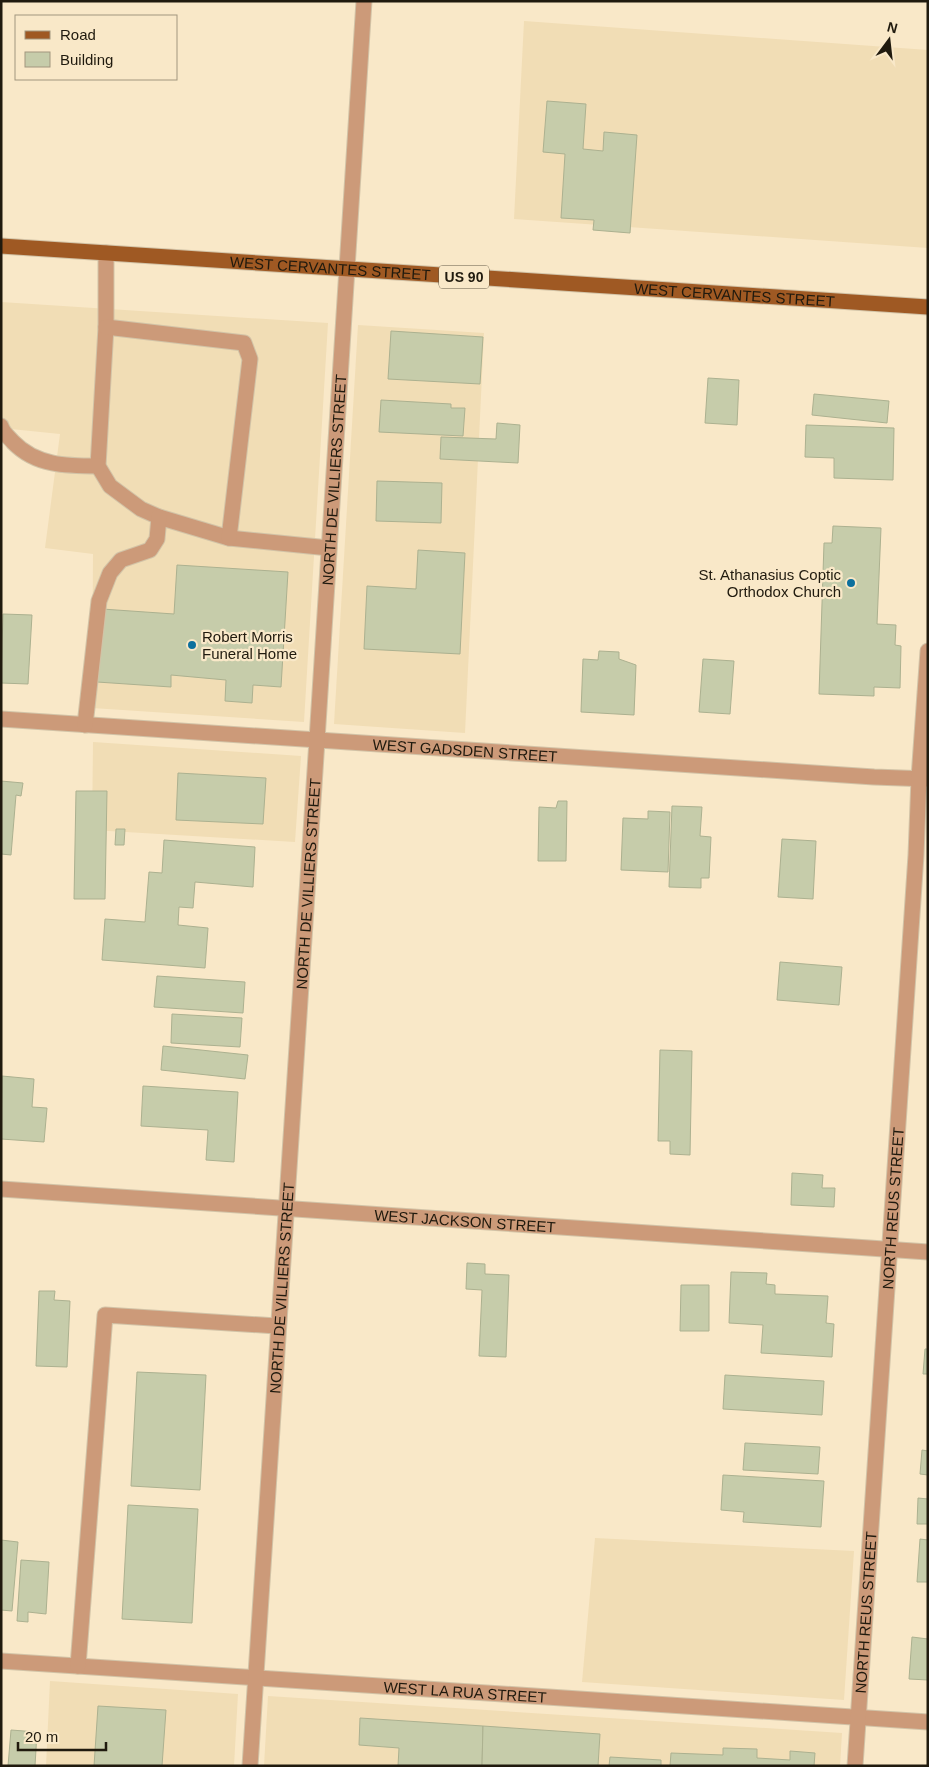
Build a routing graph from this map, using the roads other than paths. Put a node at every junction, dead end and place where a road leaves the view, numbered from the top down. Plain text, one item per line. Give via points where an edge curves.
1 (364, 1) edge
2 (1, 246) edge
3 (106, 253) junction
4 (347, 269) junction
5 (928, 307) edge
6 (106, 327) junction
7 (1, 426) edge
8 (98, 466) junction
9 (159, 517) junction
10 (229, 538) junction
11 (329, 548) junction
12 (928, 651) edge
13 (1, 719) edge
14 (85, 725) junction
15 (318, 740) junction
16 (924, 779) edge
17 (1, 1189) edge
18 (285, 1208) junction
19 (889, 1249) junction
20 (928, 1252) edge
21 (278, 1326) junction
22 (1, 1661) edge
23 (78, 1666) junction
24 (254, 1678) junction
25 (858, 1717) junction
26 (928, 1722) edge
27 (250, 1766) edge
28 (855, 1766) edge

1 - 4 street, NORTH DE VILLIERS STREET
2 - 3 main road, WEST CERVANTES STREET / US 90
3 - 4 main road, WEST CERVANTES STREET / US 90
3 - 6 street
4 - 5 main road, WEST CERVANTES STREET / US 90
4 - 11 street, NORTH DE VILLIERS STREET
6 - 8 street
6 - 10 street via 244,343 250,359
7 - 8 street via 16,445 34,458 60,466
8 - 9 street via 110,486 141,509
9 - 10 street
9 - 14 street via 157,539 150,550 121,560 110,573 99,601
10 - 11 street
11 - 15 street, NORTH DE VILLIERS STREET
12 - 16 street, NORTH REUS STREET
13 - 14 street, WEST GADSDEN STREET
14 - 15 street, WEST GADSDEN STREET
15 - 16 street, WEST GADSDEN STREET
15 - 18 street, NORTH DE VILLIERS STREET
16 - 19 street, NORTH REUS STREET
17 - 18 street, WEST JACKSON STREET
18 - 19 street, WEST JACKSON STREET
18 - 21 street, NORTH DE VILLIERS STREET
19 - 20 street, WEST JACKSON STREET
19 - 25 street, NORTH REUS STREET
21 - 23 street via 105,1315
21 - 24 street, NORTH DE VILLIERS STREET
22 - 23 street, WEST LA RUA STREET
23 - 24 street, WEST LA RUA STREET
24 - 25 street, WEST LA RUA STREET
24 - 27 street, NORTH DE VILLIERS STREET
25 - 26 street, WEST LA RUA STREET
25 - 28 street, NORTH REUS STREET

